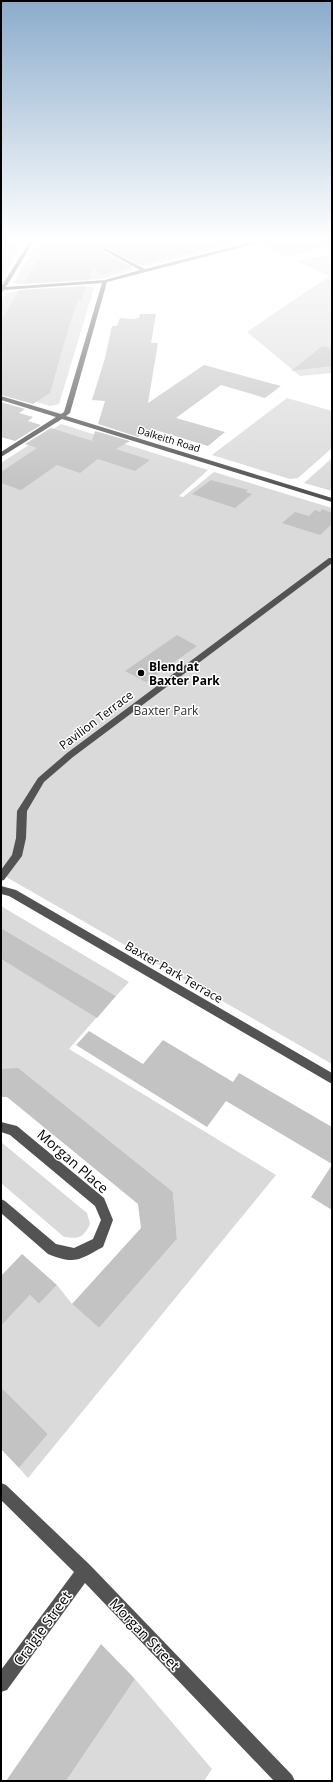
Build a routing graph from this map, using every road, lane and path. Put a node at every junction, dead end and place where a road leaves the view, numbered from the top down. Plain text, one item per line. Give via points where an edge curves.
1 (93, 324) edge
2 (1, 398) edge
3 (61, 416) junction
4 (1, 455) edge
5 (332, 500) edge
6 (332, 560) edge
7 (1, 877) edge
8 (1, 890) edge
9 (332, 1079) edge
10 (1, 1127) edge
11 (3, 1211) edge
12 (1, 1490) edge
13 (84, 1571) junction
14 (1, 1684) edge
15 (286, 1781) edge

1 - 3 street via 67,413
2 - 3 street, Dalkeith Road
3 - 4 street
3 - 5 street, Dalkeith Road
6 - 7 street, Pavilion Terrace via 70,755 41,780 22,811 17,856
8 - 9 street, Baxter Park Terrace via 12,893
10 - 11 street, Morgan Place via 13,1130 100,1202 107,1220 98,1243 75,1255 53,1250
12 - 13 street, Morgan Street
13 - 14 street, Craigie Street
13 - 15 street, Morgan Street

